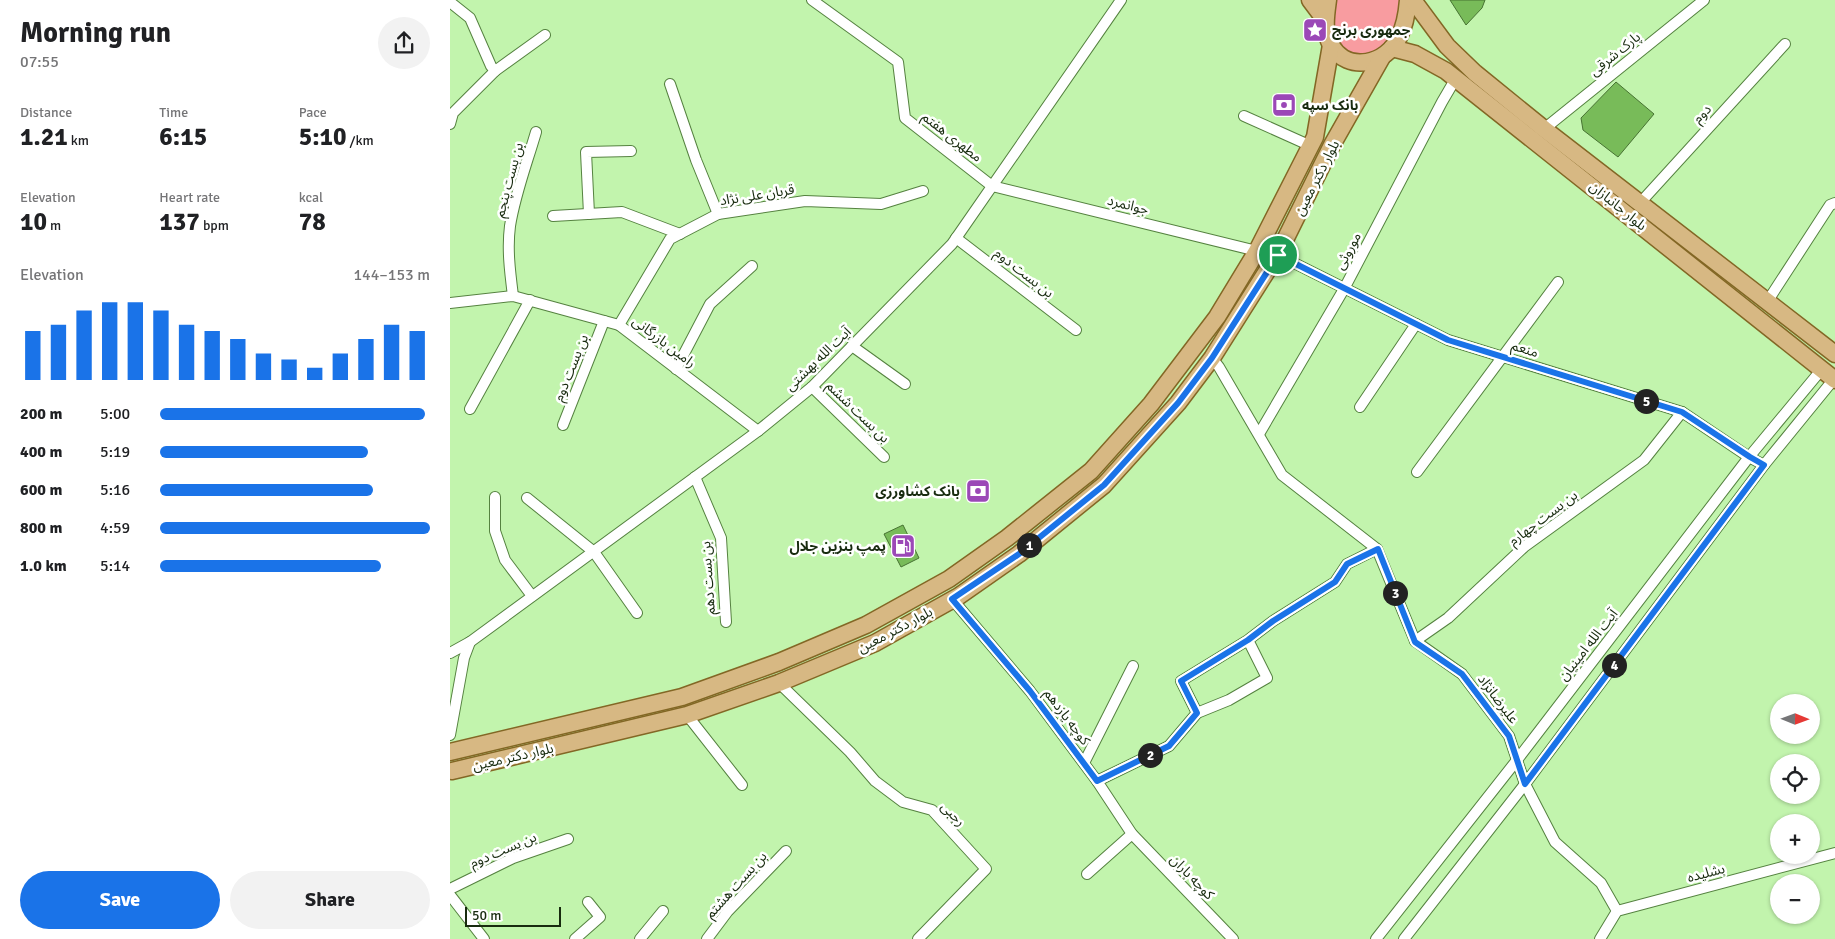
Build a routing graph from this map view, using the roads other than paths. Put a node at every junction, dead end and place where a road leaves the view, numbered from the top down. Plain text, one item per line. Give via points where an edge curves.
1 (812, 0) edge
2 (1121, 0) edge
3 (1310, 0) edge
4 (1328, 0) edge
5 (1408, 0) edge
6 (1413, 0) edge
7 (1698, 1) edge
8 (450, 2) edge
9 (1325, 20) junction
10 (545, 35) dead end
11 (1785, 44) dead end
12 (1332, 46) junction
13 (1387, 53) junction
14 (495, 71) junction
15 (1456, 78) junction
16 (670, 84) dead end
17 (1244, 116) dead end
18 (450, 124) edge
19 (536, 132) dead end
20 (1539, 134) junction
21 (1311, 146) junction
22 (631, 151) dead end
23 (992, 186) junction
24 (923, 190) dead end
25 (1640, 203) junction
26 (1835, 203) edge
27 (588, 214) junction
28 (718, 214) junction
29 (553, 216) dead end
30 (680, 234) junction
31 (956, 238) junction
32 (1258, 251) junction
33 (1278, 255) junction
34 (752, 266) dead end
35 (1558, 282) dead end
36 (1344, 289) junction
37 (513, 296) junction
38 (530, 300) junction
39 (1767, 302) junction
40 (450, 303) edge
41 (604, 321) junction
42 (1416, 324) junction
43 (619, 325) junction
44 (1076, 330) dead end
45 (852, 346) junction
46 (1835, 354) edge
47 (1503, 357) junction
48 (1212, 358) junction
49 (676, 369) junction
50 (1830, 376) edge
51 (905, 384) dead end
52 (812, 388) junction
53 (1360, 407) dead end
54 (470, 409) dead end
55 (1682, 412) junction
56 (563, 425) dead end
57 (758, 431) junction
58 (1259, 434) junction
59 (884, 457) dead end
60 (1750, 457) junction
61 (1764, 465) junction
62 (1417, 472) dead end
63 (694, 477) junction
64 (495, 497) dead end
65 (527, 498) dead end
66 (1378, 549) junction
67 (594, 553) junction
68 (532, 596) junction
69 (952, 599) junction
70 (637, 612) dead end
71 (726, 622) dead end
72 (1248, 640) junction
73 (470, 642) junction
74 (1415, 642) junction
75 (450, 653) edge
76 (1133, 666) dead end
77 (779, 683) junction
78 (1197, 713) junction
79 (687, 715) junction
80 (450, 735) edge
81 (450, 752) edge
82 (1517, 760) junction
83 (1084, 763) junction
84 (451, 772) edge
85 (1097, 781) junction
86 (1525, 784) junction
87 (742, 785) dead end
88 (1132, 834) junction
89 (568, 839) dead end
90 (786, 851) dead end
91 (1835, 853) edge
92 (1087, 874) dead end
93 (450, 889) edge
94 (450, 895) edge
95 (588, 902) dead end
96 (663, 910) dead end
97 (1617, 911) junction
98 (484, 939) edge
99 (576, 939) edge
100 (640, 939) edge
101 (707, 939) edge
102 (918, 939) edge
103 (1233, 939) edge
104 (1376, 939) edge
105 (1404, 939) edge
106 (1600, 939) edge

1 - 23 street, مطهری هفتم via 898,62 905,118
2 - 23 street, آیت الله بهشتی
3 - 9 main road
4 - 9 main road
5 - 13 main road, بلوار دکتر معین via 1399,38
6 - 20 main road, بلوار جانبازان via 1447,46
7 - 20 street, پارک شرقی
8 - 14 street via 470,18
9 - 12 main road
10 - 14 street
11 - 25 street, دوم
12 - 13 main road via 1341,56 1354,62 1369,63
12 - 21 main road, بلوار دکتر معین
13 - 15 main road, بلوار جانبازان via 1415,54
13 - 33 main road, بلوار دکتر معین via 1332,145
14 - 18 street via 453,113
15 - 20 main road, بلوار جانبازان
15 - 36 street, موروثی
16 - 28 street
17 - 21 street
19 - 37 street, بن بست پنجم via 510,227 509,264
20 - 25 main road, بلوار جانبازان
20 - 50 main road, بلوار جانبازان
21 - 32 main road, بلوار دکتر معین
22 - 27 street via 586,152
23 - 31 street, آیت الله بهشتی
23 - 32 street, جوانمرد
24 - 28 street, قربان علی نژاد via 881,204 805,201
25 - 39 main road, بلوار جانبازان
26 - 39 street via 1830,205
27 - 29 street
27 - 30 street via 622,212
28 - 30 street, قربان علی نژاد
30 - 43 street, قربان علی نژاد via 670,240
31 - 44 street, بن بست دوم
31 - 45 street, آیت الله بهشتی
32 - 81 main road, بلوار دکتر معین via 1217,317 1163,389 1091,471 949,579 866,625 779,662 682,697
33 - 36 street, منعم
33 - 48 main road, بلوار دکتر معین
34 - 49 street via 710,304
35 - 47 street
36 - 42 street, منعم
36 - 58 street, موروثی
37 - 38 street, رامین بازرگانی
37 - 40 street, رامین بازرگانی
38 - 41 street, رامین بازرگانی
38 - 54 street
39 - 46 main road, بلوار جانبازان
41 - 43 street, رامین بازرگانی
41 - 56 street, بن بست دوم
42 - 47 street, منعم via 1448,340
42 - 53 street
43 - 49 street, رامین بازرگانی
45 - 51 street
45 - 52 street, آیت الله بهشتی
47 - 55 street, منعم
47 - 62 street
48 - 58 street
48 - 69 main road, بلوار دکتر معین via 1178,403 1104,485 1019,554
49 - 57 street, رامین بازرگانی
50 - 60 street, آیت الله امینیان
50 - 61 street
52 - 57 street, آیت الله بهشتی
52 - 59 street, بن بست ششم
55 - 60 street, منعم
55 - 74 street, بن بست چهارم via 1644,460 1524,548 1448,618
57 - 63 street, آیت الله بهشتی
58 - 66 street via 1282,475
60 - 61 street, منعم
60 - 82 street, آیت الله امینیان
61 - 86 street
63 - 67 street, آیت الله بهشتی
63 - 71 street, بن بست دهم via 721,538
64 - 68 street via 495,531 505,560
65 - 67 street
66 - 72 street via 1347,564 1335,582
66 - 74 street
67 - 68 street, آیت الله بهشتی
67 - 70 street
68 - 73 street, آیت الله بهشتی
69 - 77 main road, بلوار دکتر معین via 875,643
69 - 83 street, کوچه یازدهم via 1030,691
72 - 78 street via 1181,681
72 - 78 street via 1267,678 1229,700
73 - 75 street, آیت الله بهشتی
73 - 80 street via 464,658
74 - 82 street, علیرضانژاد via 1462,674 1509,736
76 - 83 street
77 - 79 main road, بلوار دکتر معین
77 - 102 street, رجبی via 875,781 903,802 932,810 986,869
78 - 85 street via 1169,746
79 - 84 main road, بلوار دکتر معین
79 - 87 street
81 - 84 main road via 455,763
82 - 86 street, علیرضانژاد
82 - 104 street, آیت الله امینیان
83 - 85 street, کوچه یازدهم
85 - 88 street, کوچه یازدهم
86 - 97 street, علیرضانژاد via 1555,842 1601,883
86 - 105 street
88 - 92 street
88 - 103 street, کوچه باران
89 - 93 street, بن بست دوم via 513,858
90 - 101 street, بن بست هشتم
91 - 97 street, بشلیده
94 - 98 street
95 - 99 street via 600,917
96 - 100 street
97 - 106 street

